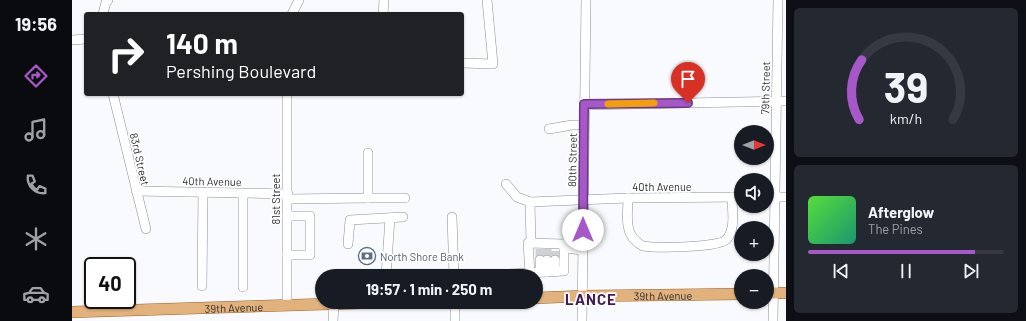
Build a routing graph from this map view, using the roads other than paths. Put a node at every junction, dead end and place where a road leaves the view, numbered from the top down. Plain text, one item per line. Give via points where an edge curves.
1 (108, 0) edge
2 (299, 0) edge
3 (384, 0) edge
4 (487, 0) edge
5 (586, 0) edge
6 (778, 0) edge
7 (104, 12) edge
8 (293, 12) edge
9 (383, 12) edge
10 (84, 39) edge
11 (72, 40) edge
12 (464, 63) edge
13 (113, 96) edge
14 (287, 96) edge
15 (782, 101) edge
16 (584, 104) junction
17 (584, 125) junction
18 (549, 129) dead end
19 (368, 153) dead end
20 (774, 173) edge
21 (506, 184) dead end
22 (136, 191) junction
23 (202, 193) junction
24 (243, 194) junction
25 (287, 196) junction
26 (734, 197) edge
27 (774, 197) edge
28 (786, 197) edge
29 (368, 198) junction
30 (404, 198) dead end
31 (628, 198) junction
32 (584, 199) junction
33 (530, 202) junction
34 (734, 213) edge
35 (771, 213) edge
36 (287, 216) junction
37 (403, 217) dead end
38 (452, 217) dead end
39 (390, 218) junction
40 (146, 229) dead end
41 (583, 230) junction
42 (348, 244) dead end
43 (549, 246) junction
44 (583, 250) junction
45 (287, 255) junction
46 (386, 269) edge
47 (454, 269) edge
48 (530, 269) edge
49 (770, 269) edge
50 (543, 272) edge
51 (547, 272) junction
52 (202, 286) dead end
53 (243, 287) dead end
54 (774, 293) edge
55 (786, 293) edge
56 (734, 294) edge
57 (583, 296) junction
58 (543, 298) edge
59 (315, 304) edge
60 (286, 305) junction
61 (334, 309) edge
62 (454, 309) edge
63 (772, 309) edge
64 (72, 312) edge
65 (333, 321) edge
66 (455, 321) edge
67 (582, 321) edge
68 (774, 321) edge

1 - 7 street
2 - 8 street
3 - 9 street
4 - 12 street via 493,64
5 - 16 street, 80th Street
6 - 15 street, 79th Street
10 - 11 street
13 - 22 street, 83rd Street
14 - 25 street, 81st Street
15 - 16 street
15 - 20 street, 79th Street
16 - 17 street, 80th Street
17 - 18 street
17 - 32 street, 80th Street
19 - 29 street
21 - 33 street via 517,197
22 - 23 street, 40th Avenue
22 - 40 street, 83rd Street
23 - 24 street, 40th Avenue
23 - 52 street
24 - 25 street, 40th Avenue
24 - 53 street
25 - 29 street, 40th Avenue
25 - 36 street, 81st Street
26 - 31 street, 40th Avenue
27 - 28 street
29 - 30 street, 40th Avenue
31 - 32 street, 40th Avenue
31 - 34 street via 630,235 642,246 706,246 723,242 727,240
32 - 33 street, 40th Avenue
32 - 41 street, 80th Street
33 - 43 street
35 - 49 street, 79th Street
36 - 45 street, 81st Street
36 - 45 street via 310,216 310,255
37 - 39 street
38 - 47 street
39 - 42 street via 350,220
39 - 46 street
41 - 43 street via 573,239
41 - 44 street, 80th Street
43 - 44 street
43 - 48 street via 528,243
43 - 51 street via 564,271
44 - 57 street, 80th Street
45 - 60 street, 81st Street
50 - 51 street
51 - 51 street via 547,260
54 - 55 main road
56 - 57 main road, 39th Avenue
57 - 58 main road, 39th Avenue
57 - 67 street, 80th Street
59 - 60 main road, 39th Avenue
60 - 64 main road, 39th Avenue
61 - 65 street
62 - 66 street
63 - 68 street, 79th Street

